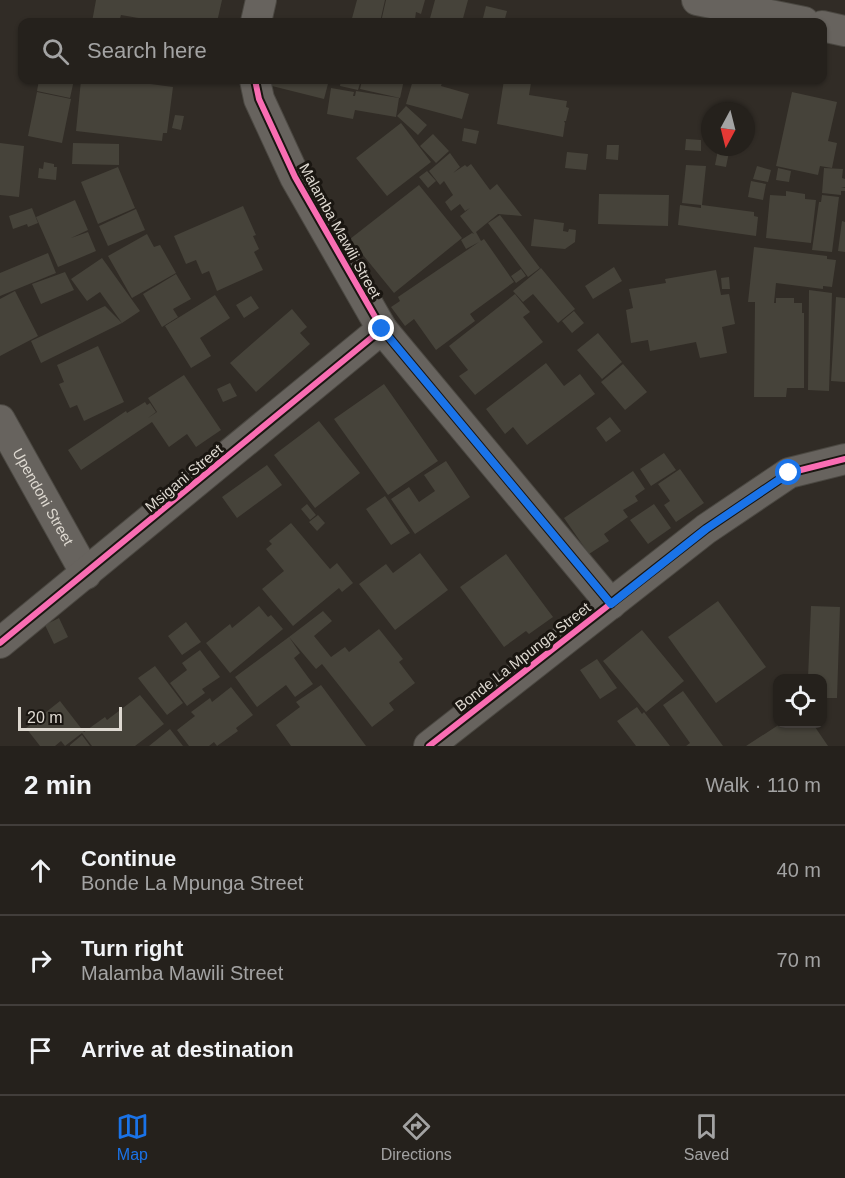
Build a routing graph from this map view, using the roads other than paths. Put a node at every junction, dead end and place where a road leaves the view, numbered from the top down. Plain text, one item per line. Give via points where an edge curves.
1 (261, 0) edge
2 (697, 0) edge
3 (257, 18) edge
4 (785, 18) edge
5 (827, 27) edge
6 (845, 31) edge
7 (256, 84) edge
8 (382, 329) junction
9 (0, 420) edge
10 (845, 459) edge
11 (86, 574) junction
12 (611, 604) junction
13 (0, 643) edge
14 (429, 746) edge

1 - 3 street
2 - 4 street
5 - 6 street
7 - 8 street, Malamba Mawili Street via 295,177
8 - 11 street, Msigani Street
8 - 12 street, Malamba Mawili Street
9 - 11 street, Upendoni Street
10 - 12 street, Bonde La Mpunga Street via 789,473 706,529
11 - 13 street, Msigani Street
12 - 14 street, Bonde La Mpunga Street

